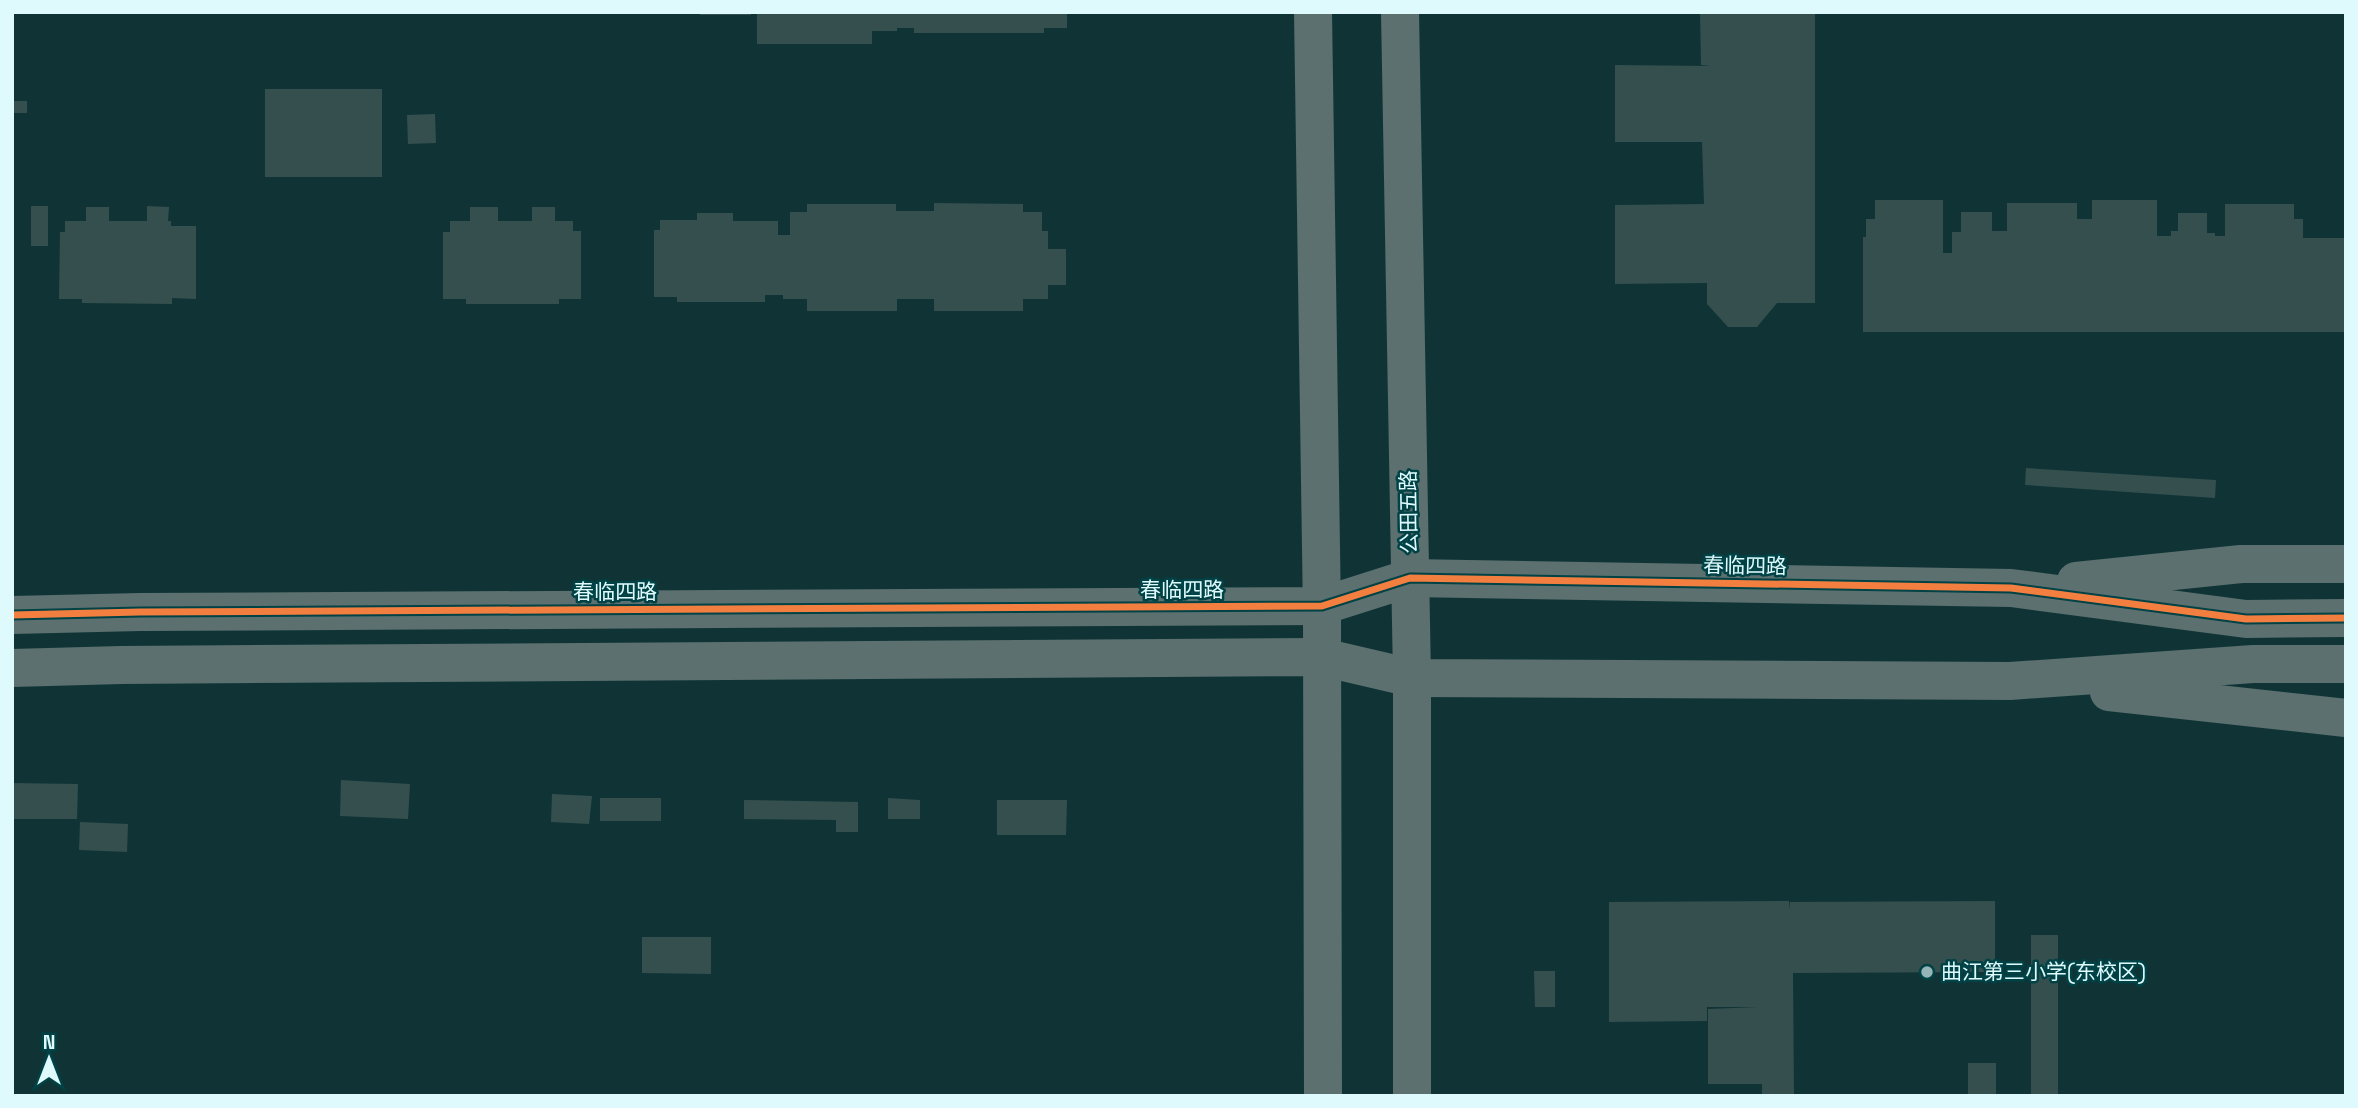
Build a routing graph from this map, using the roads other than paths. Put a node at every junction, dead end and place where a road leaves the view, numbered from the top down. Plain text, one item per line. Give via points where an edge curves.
1 (1313, 12) edge
2 (1400, 12) edge
3 (2346, 564) edge
4 (1410, 578) junction
5 (2011, 588) junction
6 (1322, 606) junction
7 (12, 615) edge
8 (2346, 618) edge
9 (1322, 657) junction
10 (2346, 664) edge
11 (12, 668) edge
12 (1412, 678) junction
13 (2010, 681) junction
14 (2346, 718) edge
15 (1323, 1096) edge
16 (1412, 1096) edge

1 - 6 street
2 - 4 street, 公田五路
3 - 5 street via 2241,564
4 - 5 street, 春临四路
4 - 6 street, 春临四路
4 - 12 street, 公田五路
5 - 8 street, 春临四路 via 2246,619
6 - 7 street, 春临四路
6 - 9 street
9 - 11 street
9 - 12 street
9 - 15 street
10 - 13 street via 2253,664
12 - 13 street
12 - 16 street, 公田五路
13 - 14 street

